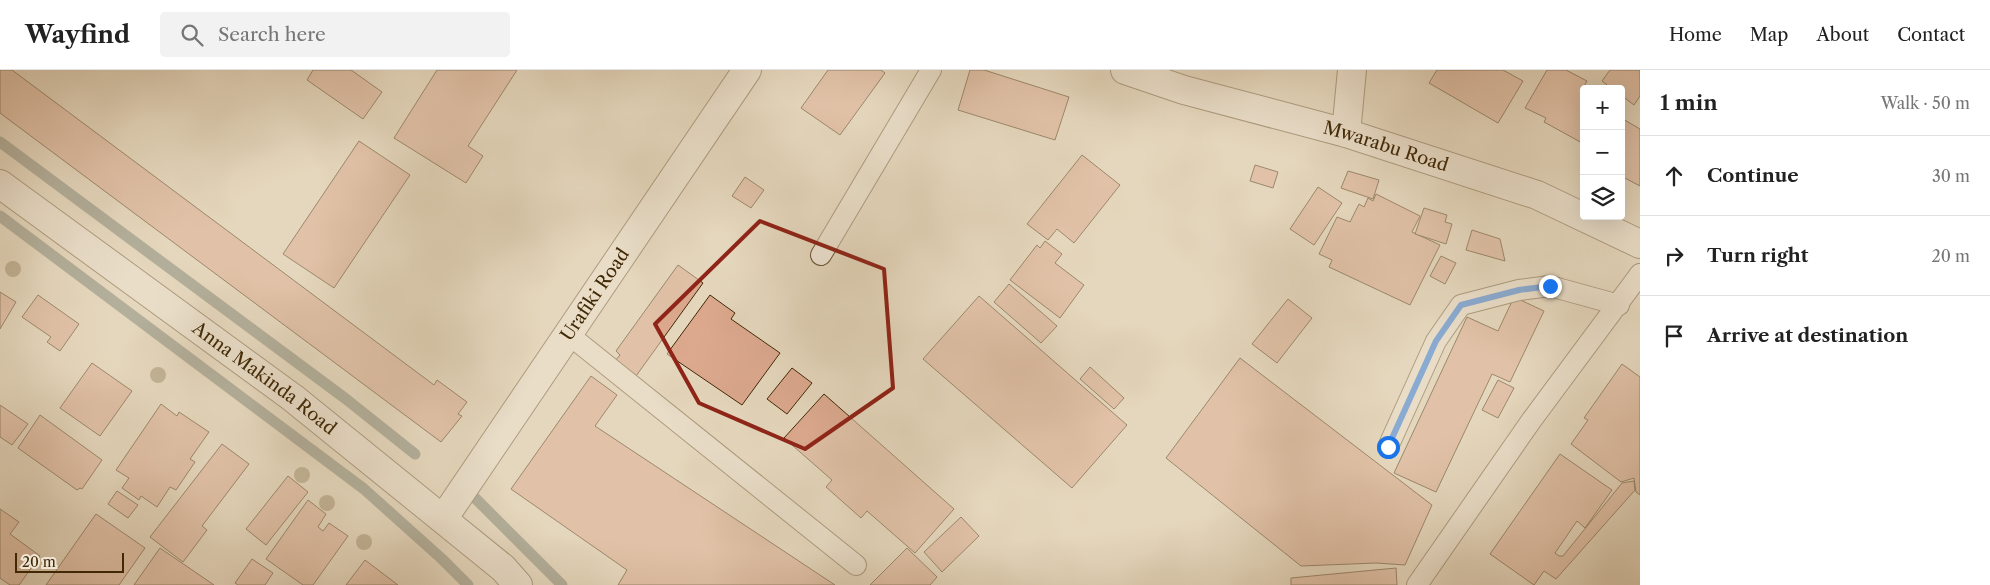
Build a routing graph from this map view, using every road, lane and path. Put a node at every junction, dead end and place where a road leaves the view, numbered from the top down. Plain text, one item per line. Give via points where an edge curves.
1 (746, 70) edge
2 (931, 70) edge
3 (1125, 70) edge
4 (1352, 70) edge
5 (1346, 133) junction
6 (0, 184) edge
7 (1640, 244) edge
8 (821, 256) dead end
9 (1640, 274) edge
10 (1619, 306) junction
11 (568, 334) junction
12 (1388, 447) dead end
13 (443, 518) junction
14 (856, 565) dead end
15 (518, 585) edge
16 (1418, 585) edge

1 - 11 street, Urafiki Road
2 - 8 lane
3 - 5 street, Mwarabu Road via 1184,90
4 - 5 street
5 - 7 street, Mwarabu Road via 1537,195
6 - 13 street, Anna Makinda Road via 292,398
9 - 10 lane
10 - 12 lane via 1550,286 1519,290 1461,305 1436,341
10 - 16 lane via 1532,421
11 - 13 street, Urafiki Road
11 - 14 lane
13 - 15 street, Anna Makinda Road via 503,568

